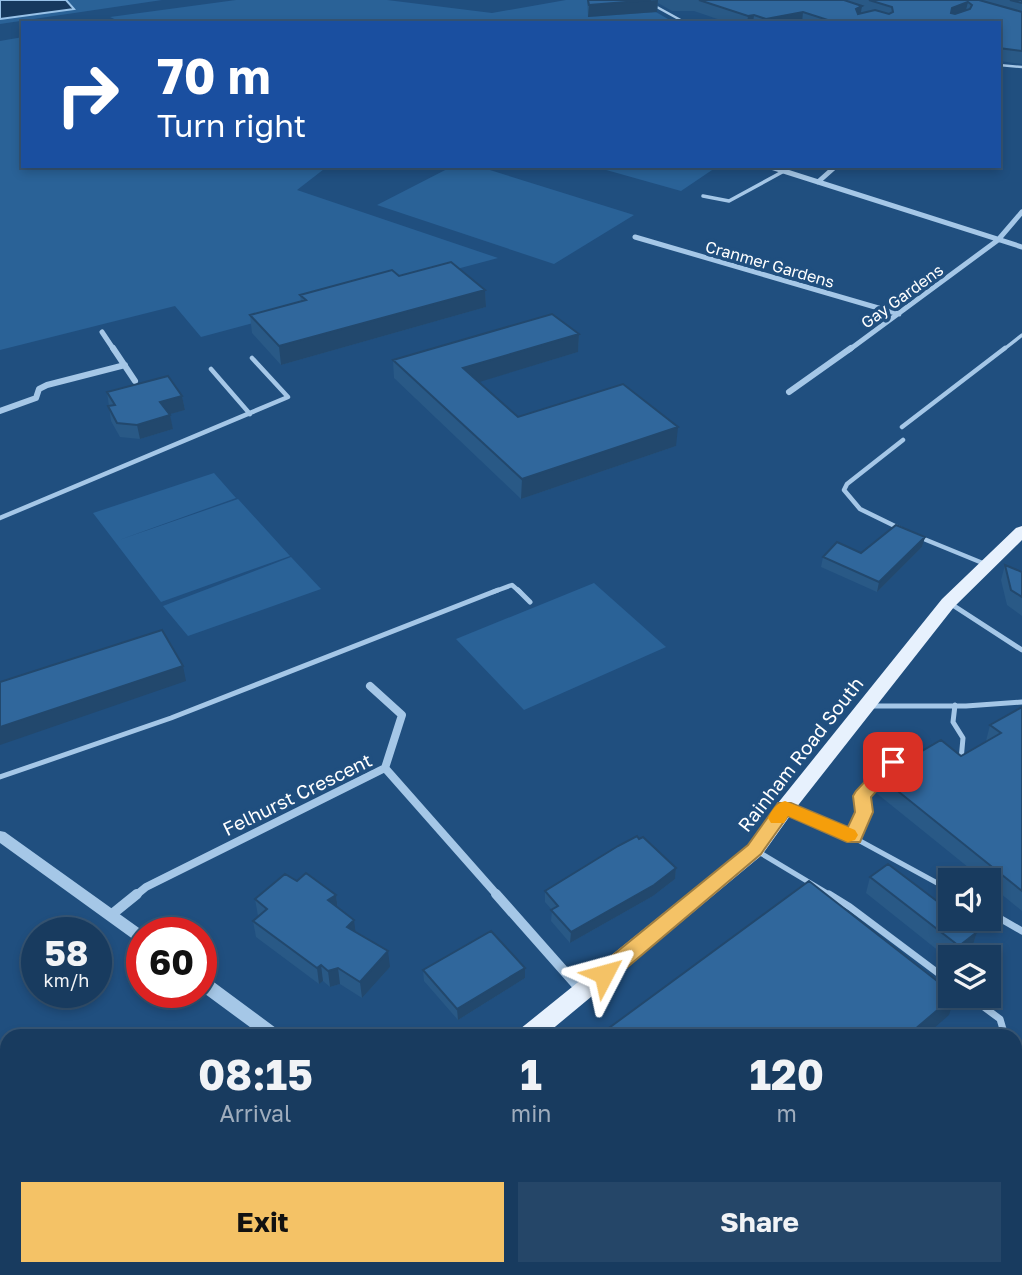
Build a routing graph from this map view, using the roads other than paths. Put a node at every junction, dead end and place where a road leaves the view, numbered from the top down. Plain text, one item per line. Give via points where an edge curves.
1 (644, 0) edge
2 (682, 21) edge
3 (1001, 65) edge
4 (1022, 67) edge
5 (773, 168) edge
6 (834, 168) edge
7 (784, 172) junction
8 (818, 182) junction
9 (703, 196) dead end
10 (1022, 212) edge
11 (635, 237) dead end
12 (998, 240) junction
13 (1022, 247) edge
14 (899, 314) junction
15 (102, 332) dead end
16 (1022, 335) edge
17 (252, 358) dead end
18 (125, 365) junction
19 (211, 369) dead end
20 (135, 381) dead end
21 (789, 391) dead end
22 (0, 411) edge
23 (250, 414) junction
24 (902, 426) dead end
25 (903, 440) dead end
26 (0, 518) edge
27 (903, 530) edge
28 (1022, 531) edge
29 (915, 535) edge
30 (988, 565) junction
31 (530, 602) dead end
32 (948, 603) junction
33 (1022, 650) edge
34 (370, 686) dead end
35 (1022, 702) edge
36 (955, 705) junction
37 (865, 707) junction
38 (961, 760) edge
39 (893, 762) dead end
40 (385, 768) junction
41 (0, 777) edge
42 (785, 807) junction
43 (0, 836) edge
44 (853, 837) junction
45 (755, 849) junction
46 (938, 883) edge
47 (111, 915) junction
48 (1001, 919) edge
49 (126, 926) edge
50 (1022, 931) edge
51 (938, 973) edge
52 (583, 992) junction
53 (217, 994) edge
54 (985, 1008) edge
55 (265, 1029) edge
56 (537, 1029) edge
57 (1003, 1029) edge

1 - 2 lane
3 - 4 lane
5 - 7 street
6 - 8 street
7 - 8 street
7 - 9 lane via 729,201
8 - 12 street
10 - 12 street, Gay Gardens
11 - 14 street, Cranmer Gardens
12 - 13 street
12 - 14 street, Gay Gardens
14 - 21 street, Gay Gardens
15 - 18 street
16 - 24 lane
17 - 23 lane via 288,397
18 - 20 street
18 - 22 street via 47,385 39,389 36,398
19 - 23 lane
23 - 26 lane
25 - 27 lane via 844,490 861,509
28 - 30 main road, Rainham Road South
29 - 30 lane
30 - 32 main road, Rainham Road South
31 - 41 lane via 512,585 171,718
32 - 33 lane
32 - 37 main road, Rainham Road South
34 - 40 street via 402,715
35 - 36 lane
36 - 37 lane
36 - 38 lane via 953,722 963,738
37 - 42 main road, Rainham Road South
39 - 44 lane via 862,796 864,812
40 - 47 street, Felhurst Crescent via 146,887
40 - 52 street, Felhurst Crescent
42 - 44 lane
42 - 45 main road, Rainham Road South
43 - 47 street
44 - 46 lane
45 - 51 lane via 850,907
45 - 52 main road, Rainham Road South
47 - 49 street
48 - 50 lane
52 - 56 main road, Rainham Road South
53 - 55 street
54 - 57 lane via 1000,1019

